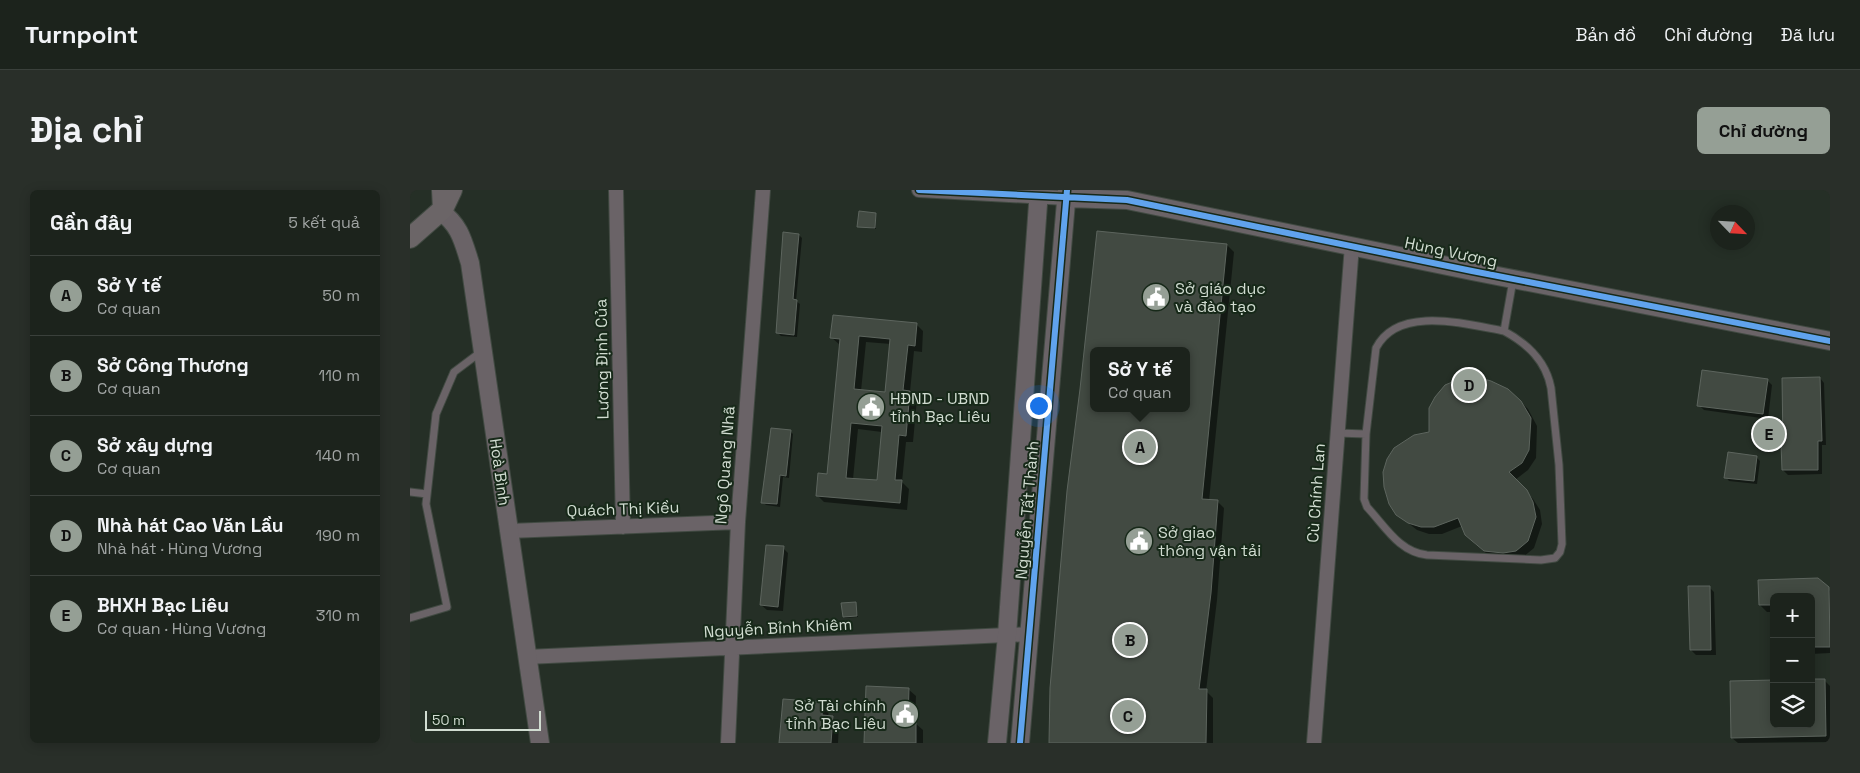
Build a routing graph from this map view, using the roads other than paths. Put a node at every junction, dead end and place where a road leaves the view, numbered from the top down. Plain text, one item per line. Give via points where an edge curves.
1 (452, 190) edge
2 (616, 190) edge
3 (763, 190) edge
4 (920, 190) edge
5 (1039, 193) edge
6 (1066, 194) edge
7 (442, 203) edge
8 (410, 238) edge
9 (1352, 245) junction
10 (1513, 279) junction
11 (1504, 331) junction
12 (1830, 341) edge
13 (483, 351) junction
14 (1024, 406) junction
15 (1049, 408) junction
16 (1338, 432) junction
17 (1366, 434) junction
18 (410, 492) edge
19 (427, 494) junction
20 (738, 522) junction
21 (623, 528) junction
22 (509, 531) junction
23 (410, 618) edge
24 (1031, 634) junction
25 (1007, 635) junction
26 (734, 647) junction
27 (526, 656) junction
28 (540, 743) edge
29 (728, 743) edge
30 (997, 743) edge
31 (1020, 743) edge
32 (1314, 743) edge

1 - 7 main road
2 - 21 street, Lương Định Của
3 - 20 street, Ngô Quang Nhã
4 - 5 street
5 - 6 street
5 - 14 street, Nguyễn Tất Thành
6 - 9 street, Hùng Vương via 1127,200
6 - 15 street, Nguyễn Tất Thành
7 - 8 main road
7 - 13 street, Hoà Bình via 460,230 470,262
9 - 10 street, Hùng Vương
9 - 16 street, Cù Chính Lan
10 - 11 lane
10 - 12 street, Hùng Vương
11 - 17 lane via 1417,321 1401,324 1388,332 1376,348
11 - 17 lane via 1529,348 1548,373 1562,520 1562,544 1555,558 1427,555 1403,547 1367,507 1364,499
13 - 19 lane via 454,372 436,414
13 - 22 street, Hoà Bình
14 - 15 street
14 - 25 street, Nguyễn Tất Thành
15 - 24 street, Nguyễn Tất Thành
16 - 17 lane
16 - 32 street, Cù Chính Lan
18 - 19 lane
19 - 23 lane via 434,551 447,607
20 - 21 street, Quách Thị Kiều
20 - 26 street, Ngô Quang Nhã
21 - 22 street, Quách Thị Kiều
22 - 27 street, Hoà Bình
24 - 25 street, Nguyễn Bỉnh Khiêm
24 - 31 street, Nguyễn Tất Thành
25 - 26 street, Nguyễn Bỉnh Khiêm
25 - 30 street, Nguyễn Tất Thành
26 - 27 street, Nguyễn Bỉnh Khiêm
26 - 29 street, Ngô Quang Nhã
27 - 28 street, Hoà Bình

